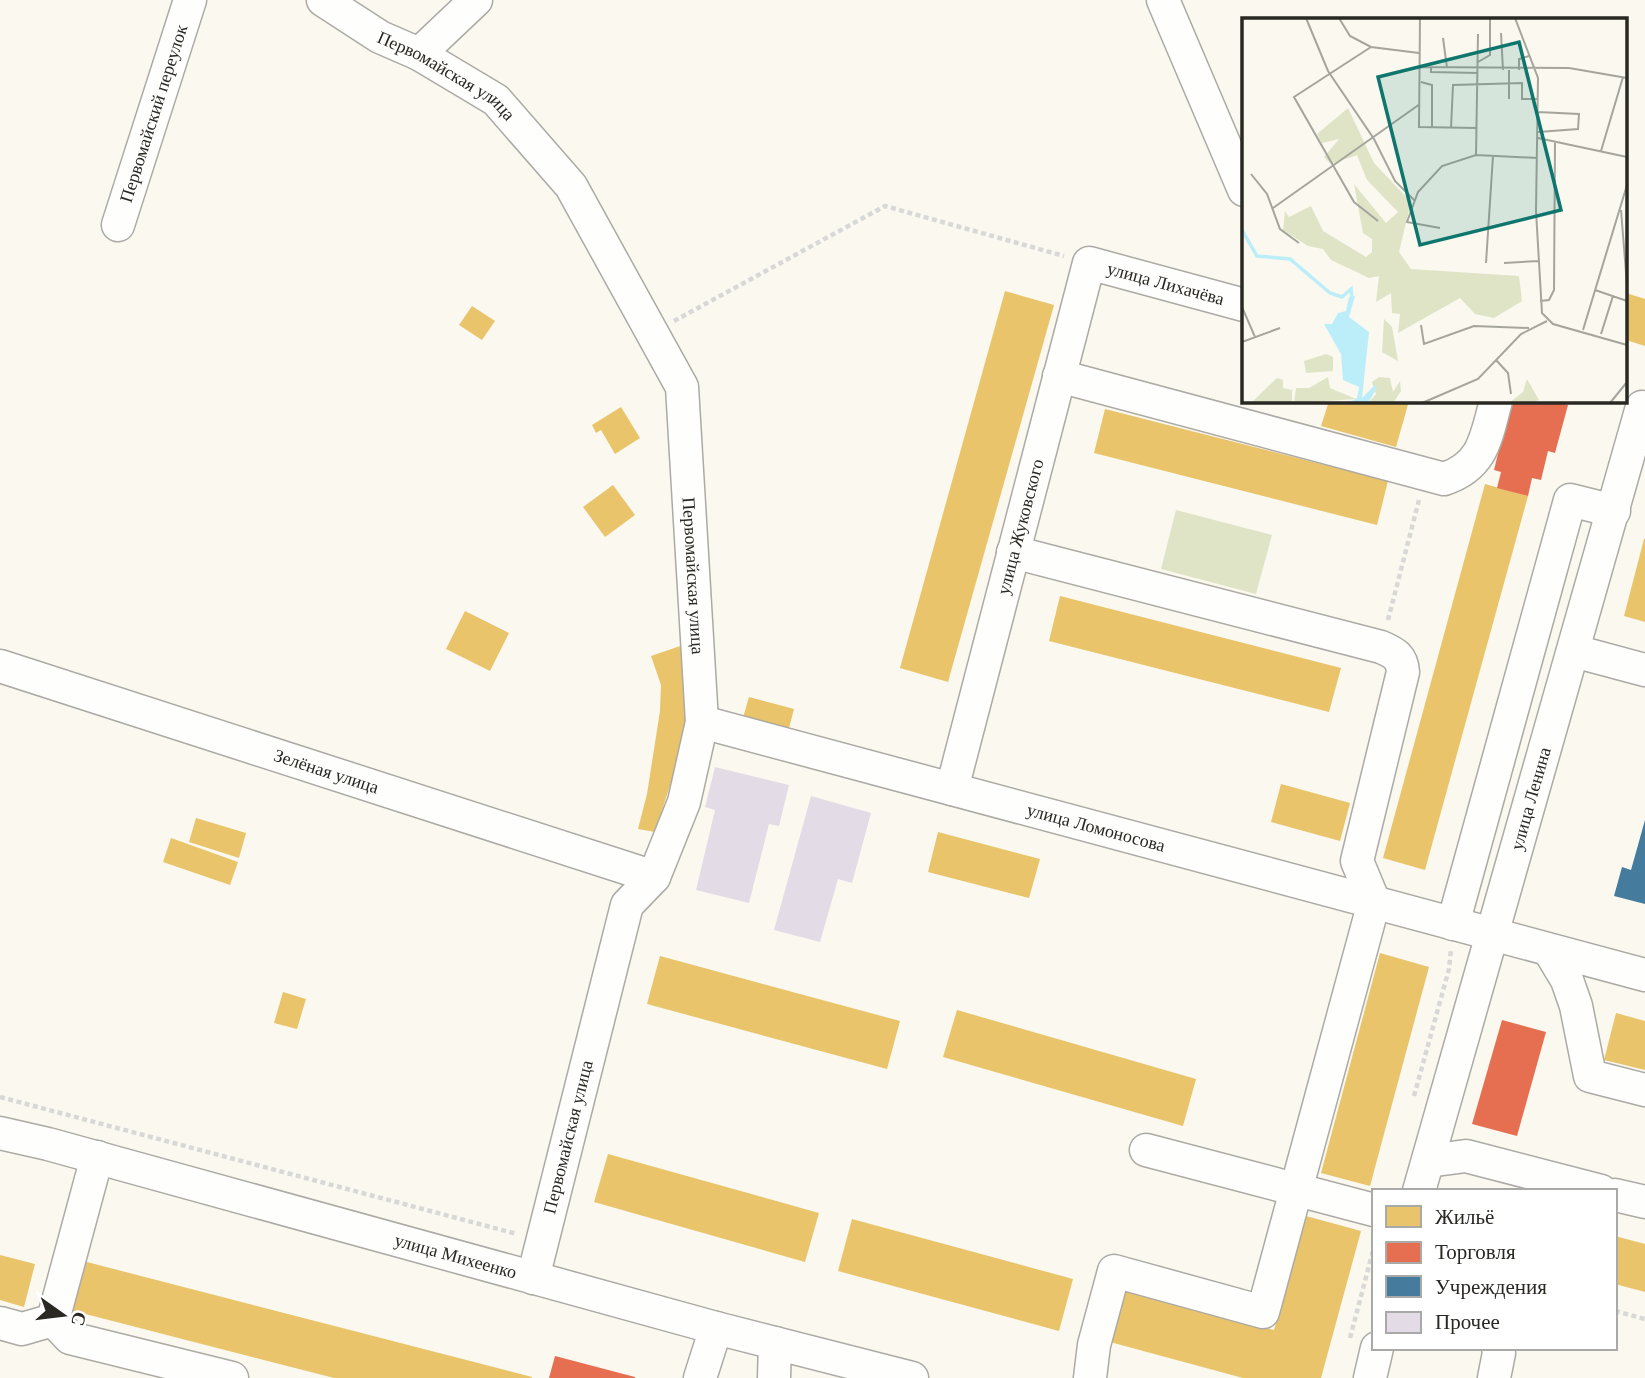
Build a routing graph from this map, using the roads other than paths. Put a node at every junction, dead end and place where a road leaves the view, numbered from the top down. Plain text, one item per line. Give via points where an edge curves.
1 (190, 0) edge
2 (323, 0) edge
3 (476, 0) edge
4 (1163, 0) edge
5 (419, 54) junction
6 (1242, 185) edge
7 (118, 225) dead end
8 (1089, 263) joint
9 (1242, 304) edge
10 (1059, 376) junction
11 (1496, 402) edge
12 (1635, 405) edge
13 (1614, 511) junction
14 (1013, 552) junction
15 (1574, 651) junction
16 (0, 666) edge
17 (1645, 670) edge
18 (702, 722) junction
19 (952, 789) junction
20 (654, 877) junction
21 (1374, 902) junction
22 (1453, 924) junction
23 (1492, 935) junction
24 (1549, 950) junction
25 (1645, 975) edge
26 (1645, 1090) edge
27 (0, 1133) edge
28 (1146, 1150) dead end
29 (97, 1157) junction
30 (1423, 1176) edge
31 (1593, 1189) edge
32 (1298, 1190) junction
33 (1617, 1195) edge
34 (1645, 1202) edge
35 (1372, 1209) edge
36 (533, 1278) junction
37 (53, 1320) junction
38 (0, 1323) edge
39 (716, 1328) junction
40 (775, 1343) junction
41 (1364, 1343) edge
42 (1498, 1350) edge
43 (232, 1378) edge
44 (700, 1378) edge
45 (774, 1378) edge
46 (912, 1378) edge
47 (1090, 1378) edge
48 (1370, 1378) edge
49 (1494, 1378) edge

1 - 7 street, Первомайский переулок
2 - 5 street, Первомайская улица via 380,37
3 - 5 street
4 - 6 street
5 - 18 street, Первомайская улица via 496,100 570,186 682,387
8 - 9 street, улица Лихачёва
8 - 10 street, улица Жуковского
10 - 11 street via 1444,479 1462,473 1474,461 1483,447
10 - 14 street, улица Жуковского
12 - 13 street, улица Ленина
13 - 15 street, улица Ленина
13 - 22 street via 1570,499
14 - 19 street, улица Жуковского
14 - 21 street via 1394,653 1402,661 1403,672 1357,861
15 - 17 street
15 - 23 street, улица Ленина
16 - 20 street, Зелёная улица
18 - 19 street, улица Ломоносова
18 - 20 street, Первомайская улица via 684,802
19 - 21 street, улица Ломоносова
20 - 36 street, Первомайская улица via 627,905
21 - 22 street, улица Ломоносова
21 - 32 street
22 - 23 street, улица Ломоносова
23 - 24 street, улица Ломоносова
23 - 30 street, улица Ленина
24 - 25 street, улица Ломоносова
24 - 26 street via 1576,1006 1590,1076
27 - 29 street, улица Михеенко
28 - 32 street
29 - 36 street, улица Михеенко
29 - 37 street
30 - 31 street via 1466,1156
32 - 35 street
32 - 47 street via 1263,1312 1114,1271
33 - 34 street
36 - 39 street, улица Михеенко
37 - 38 street via 22,1329
37 - 43 street via 70,1338
39 - 40 street, улица Михеенко
39 - 44 street
40 - 45 street
40 - 46 street, улица Михеенко
41 - 48 street
42 - 49 street

